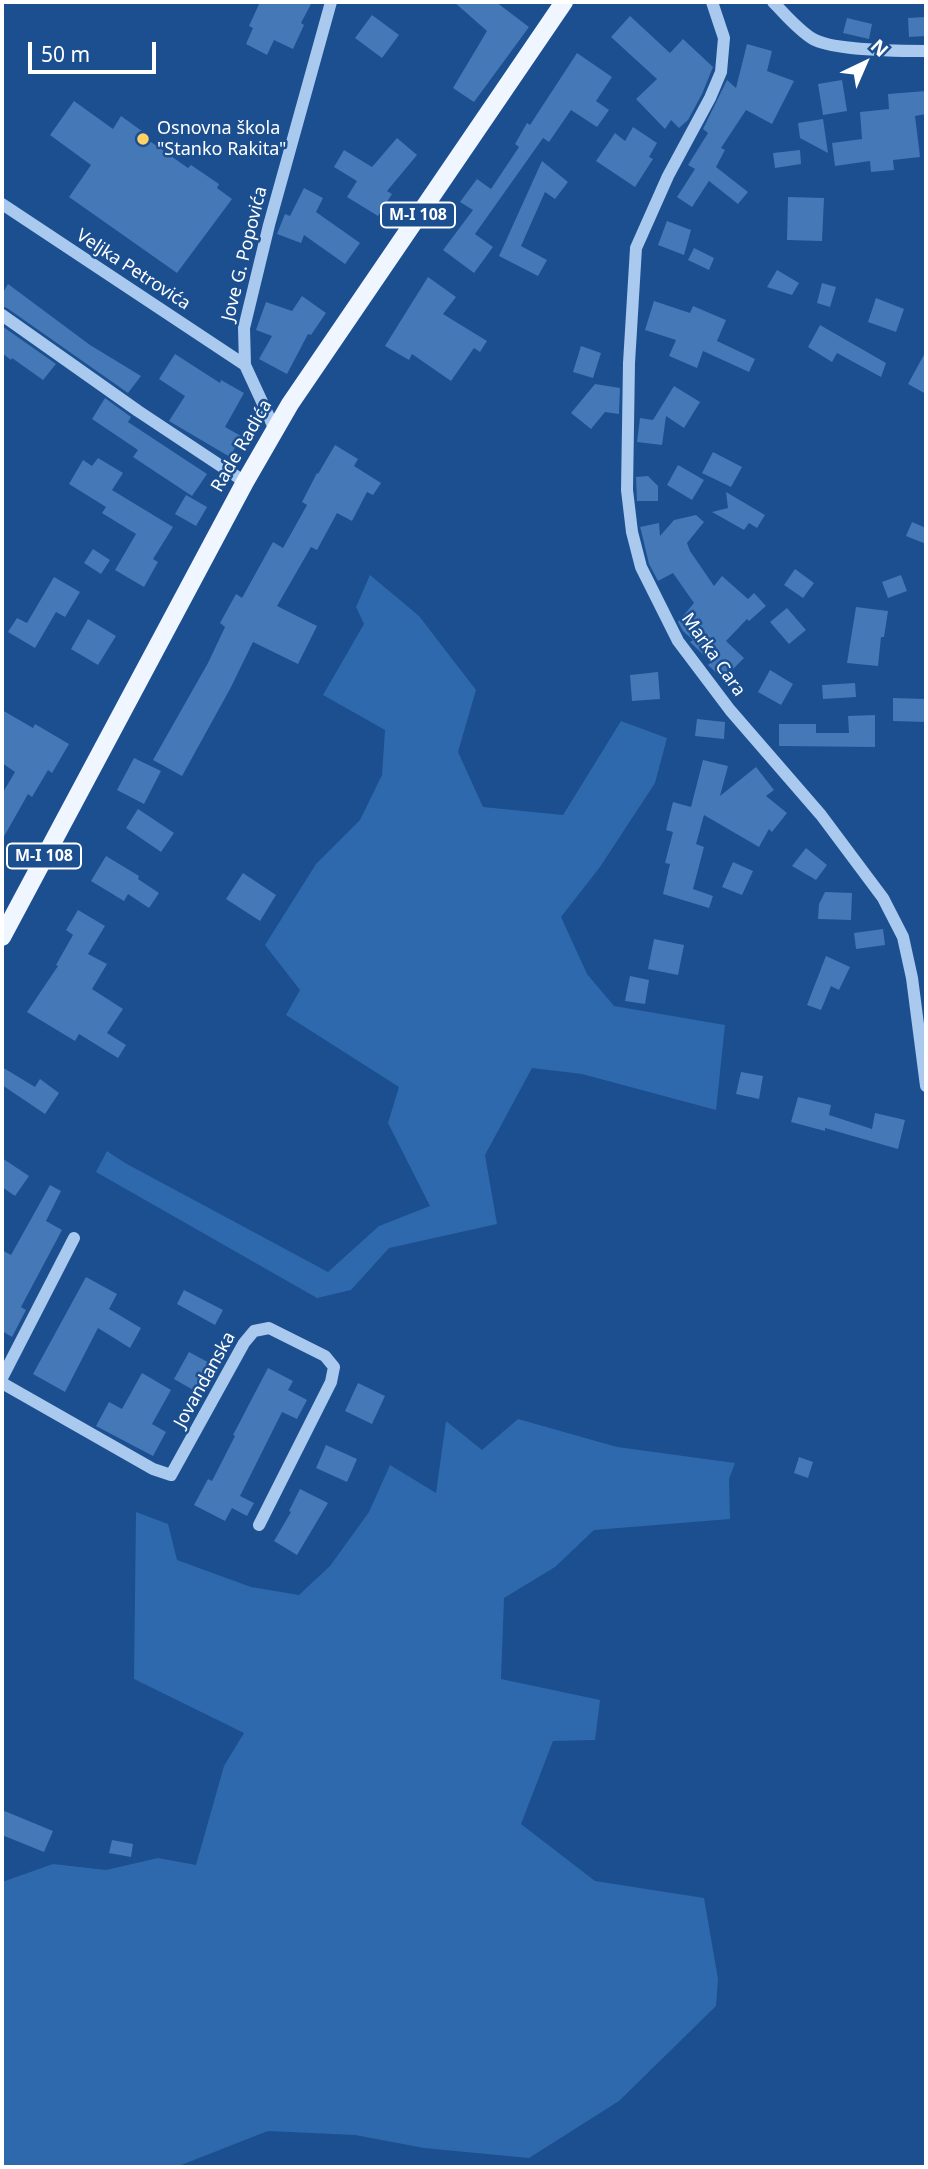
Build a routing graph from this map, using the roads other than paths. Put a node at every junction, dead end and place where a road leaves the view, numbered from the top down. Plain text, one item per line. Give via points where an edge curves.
1 (331, 2) edge
2 (564, 2) edge
3 (712, 2) edge
4 (773, 2) edge
5 (926, 51) edge
6 (2, 204) edge
7 (2, 315) edge
8 (245, 365) junction
9 (275, 430) junction
10 (245, 482) junction
11 (2, 937) edge
12 (926, 1086) edge
13 (74, 1238) dead end
14 (2, 1380) edge
15 (259, 1525) dead end

1 - 8 street, Jove G. Popovića via 255,281 244,328
2 - 9 main road, Rade Radića / M-I 108 via 307,376
3 - 12 street, Marka Cara via 724,38 721,72 636,248 627,490 632,532 641,567 678,641 883,898 903,937
4 - 5 street via 815,40 850,47
6 - 8 street, Veljka Petrovića
7 - 10 street
8 - 9 street, Jove G. Popovića
9 - 10 main road, Rade Radića / M-I 108
10 - 11 main road, Rade Radića / M-I 108
13 - 14 street, Jovandanska
14 - 15 street, Jovandanska via 153,1469 171,1475 254,1331 269,1328 325,1356 334,1367 331,1382

